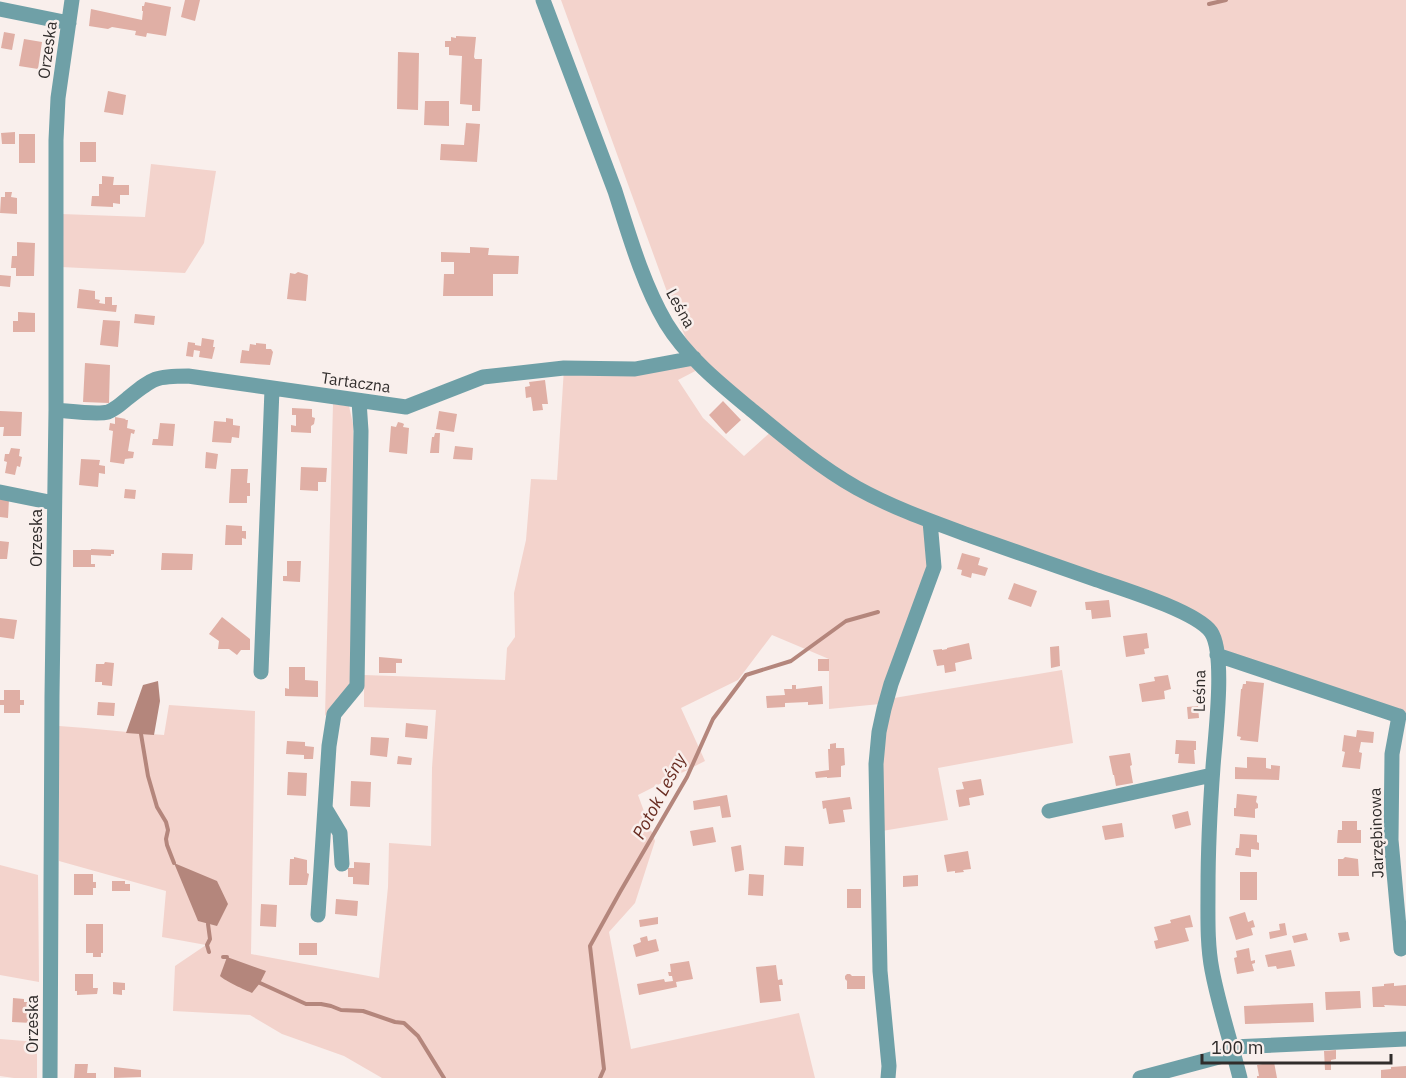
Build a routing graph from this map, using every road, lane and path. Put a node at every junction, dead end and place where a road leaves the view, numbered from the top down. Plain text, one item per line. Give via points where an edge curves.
1 (72, 0) edge
2 (543, 0) edge
3 (0, 9) edge
4 (69, 23) junction
5 (694, 358) junction
6 (272, 389) junction
7 (359, 401) junction
8 (56, 410) junction
9 (0, 492) edge
10 (54, 503) junction
11 (930, 521) junction
12 (1217, 655) junction
13 (261, 672) dead end
14 (1403, 714) edge
15 (1212, 775) junction
16 (325, 808) junction
17 (1049, 812) dead end
18 (342, 864) dead end
19 (318, 915) dead end
20 (1401, 949) dead end
21 (1406, 1039) edge
22 (1233, 1050) junction
23 (50, 1078) edge
24 (888, 1078) edge
25 (1140, 1078) edge
26 (1240, 1078) edge

1 - 4 street, Orzeska
2 - 5 street, Leśna via 655,302 677,340
3 - 4 street
4 - 8 street, Orzeska via 56,140
5 - 7 street, Tartaczna via 635,369 564,368 483,377 406,407
5 - 11 street, Leśna via 732,394 832,472 879,499
6 - 7 street, Tartaczna
6 - 8 street, Tartaczna via 188,376 159,377 105,413
6 - 13 street
7 - 16 street via 357,686 334,714
8 - 10 street, Orzeska
9 - 10 street
10 - 23 street, Orzeska
11 - 12 street, Leśna via 1184,612 1211,632
11 - 24 street via 934,567 891,684 876,764 880,971
12 - 14 street
12 - 15 street, Leśna via 1219,682
14 - 20 street, Jarzębinowa via 1392,754 1391,840
15 - 17 street
15 - 22 street, Leśna via 1208,923 1211,968
16 - 18 street via 340,833
16 - 19 street
21 - 22 street
22 - 25 street
22 - 26 street, Leśna

